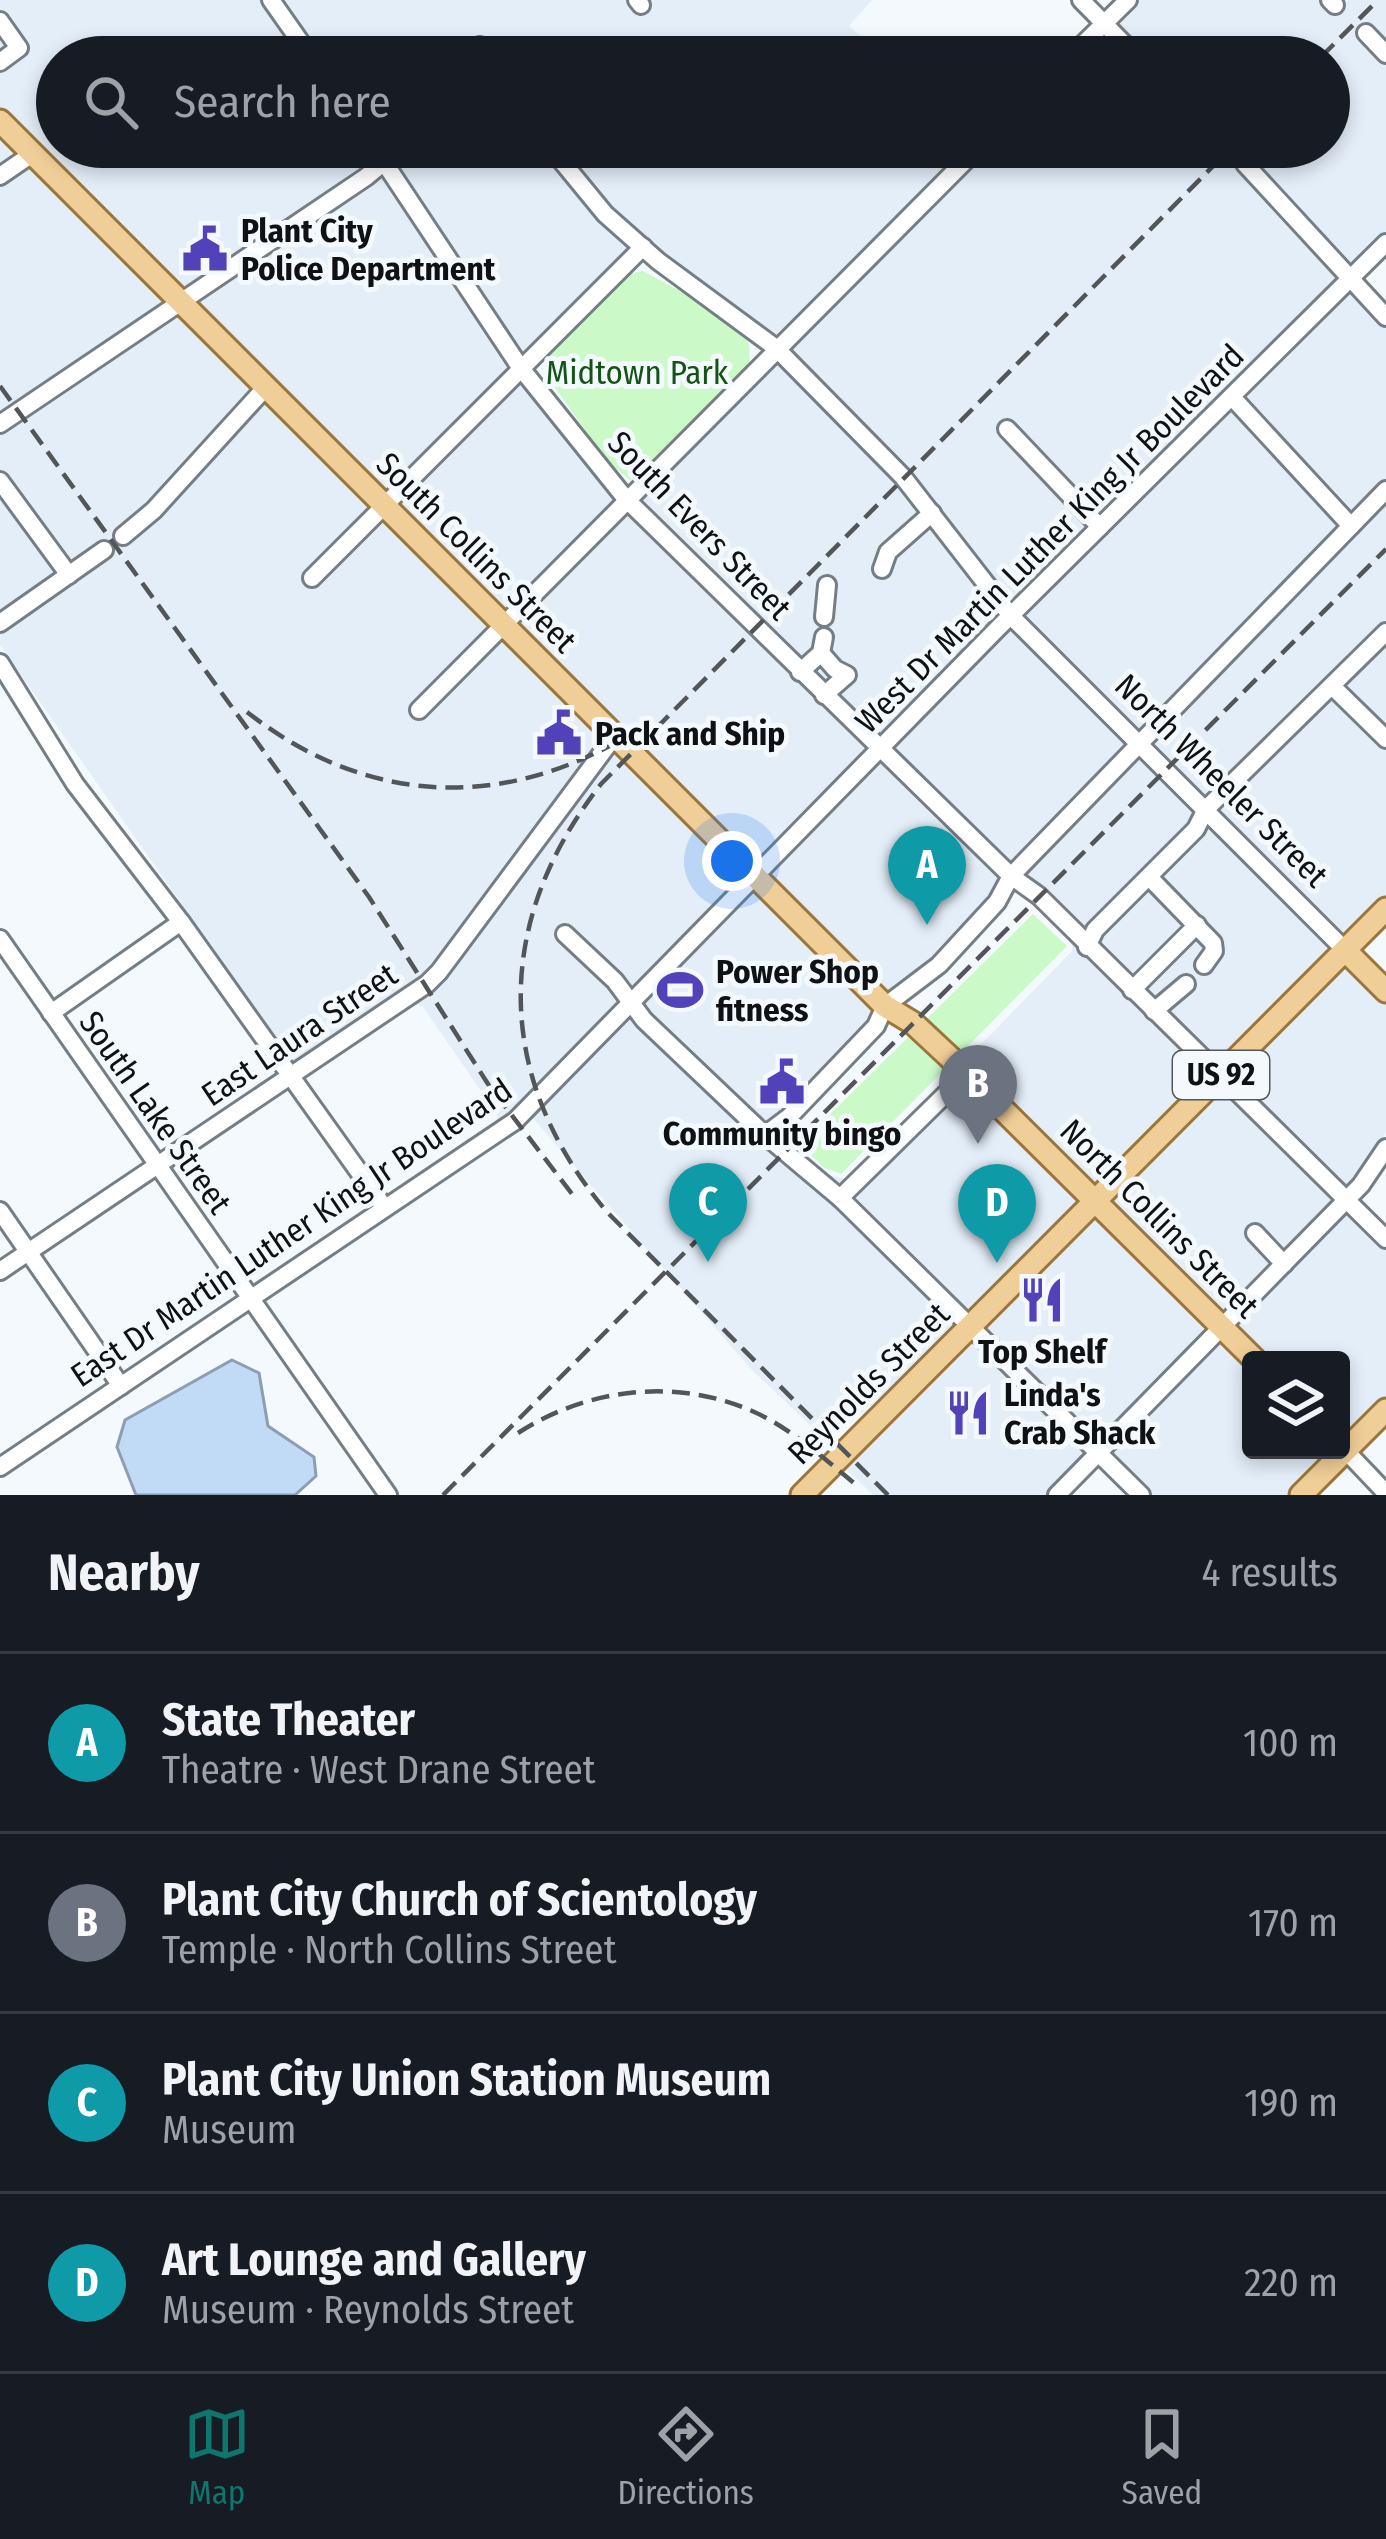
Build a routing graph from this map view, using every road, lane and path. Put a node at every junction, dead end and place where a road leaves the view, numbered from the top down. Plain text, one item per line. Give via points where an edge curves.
1 (271, 0) edge
2 (1081, 0) edge
3 (1128, 0) edge
4 (0, 21) edge
5 (1104, 23) junction
6 (1366, 33) dead end
7 (296, 36) edge
8 (1091, 36) edge
9 (1117, 36) edge
10 (1386, 54) edge
11 (0, 62) edge
12 (0, 121) edge
13 (32, 154) junction
14 (36, 158) edge
15 (46, 168) edge
16 (370, 168) edge
17 (388, 168) edge
18 (567, 168) edge
19 (958, 168) edge
20 (1249, 168) edge
21 (0, 176) edge
22 (1386, 243) edge
23 (643, 247) junction
24 (1348, 280) junction
25 (181, 304) junction
26 (1386, 317) edge
27 (776, 348) junction
28 (520, 367) junction
29 (266, 387) junction
30 (1232, 398) junction
31 (0, 424) edge
32 (1007, 429) dead end
33 (0, 481) edge
34 (1386, 490) edge
35 (626, 499) junction
36 (385, 506) junction
37 (932, 514) junction
38 (1351, 526) junction
39 (1100, 527) junction
40 (123, 536) dead end
41 (104, 550) dead end
42 (882, 568) dead end
43 (69, 574) junction
44 (312, 578) dead end
45 (827, 585) dead end
46 (1011, 616) junction
47 (824, 617) dead end
48 (0, 623) edge
49 (502, 623) junction
50 (1386, 632) edge
51 (0, 662) edge
52 (800, 672) junction
53 (1332, 686) junction
54 (824, 695) junction
55 (419, 710) dead end
56 (613, 738) junction
57 (1386, 739) edge
58 (1140, 743) junction
59 (880, 749) junction
60 (1205, 809) junction
61 (1010, 876) junction
62 (755, 877) junction
63 (1149, 877) junction
64 (1386, 909) edge
65 (181, 922) junction
66 (1198, 925) junction
67 (565, 934) dead end
68 (0, 939) edge
69 (1087, 947) junction
70 (1346, 951) junction
71 (1204, 965) dead end
72 (1186, 984) dead end
73 (1132, 990) junction
74 (1386, 991) edge
75 (631, 1000) junction
76 (885, 1006) junction
77 (1154, 1011) junction
78 (51, 1013) junction
79 (913, 1023) joint
80 (967, 1073) junction
81 (293, 1075) junction
82 (1221, 1076) junction
83 (765, 1135) junction
84 (1386, 1148) edge
85 (158, 1165) junction
86 (840, 1198) junction
87 (1347, 1200) junction
88 (1096, 1201) junction
89 (384, 1207) junction
90 (0, 1211) edge
91 (1255, 1233) dead end
92 (1386, 1239) edge
93 (29, 1252) junction
94 (1284, 1264) junction
95 (0, 1271) edge
96 (250, 1298) junction
97 (972, 1325) junction
98 (1221, 1326) junction
99 (1246, 1351) edge
100 (121, 1386) junction
101 (1386, 1410) edge
102 (1350, 1442) edge
103 (1098, 1451) junction
104 (1350, 1455) edge
105 (1333, 1459) edge
106 (0, 1467) edge
107 (1386, 1492) edge
108 (388, 1495) edge
109 (802, 1495) edge
110 (1057, 1495) edge
111 (1141, 1495) edge
112 (1301, 1495) edge

1 - 7 street
2 - 5 street
3 - 5 street
4 - 11 street via 19,48
5 - 8 street
5 - 9 street
6 - 10 street
12 - 13 main road, South Collins Street
13 - 14 main road, South Collins Street
13 - 21 street
15 - 25 main road, South Collins Street
16 - 25 street
17 - 28 street, South Evers Street
18 - 23 street, North Wheeler Street
19 - 27 street
20 - 24 street
22 - 24 street, West Dr Martin Luther King Jr Boulevard
23 - 27 street, North Wheeler Street
23 - 28 street
24 - 26 street
24 - 30 street, West Dr Martin Luther King Jr Boulevard
25 - 29 main road, South Collins Street
25 - 31 street
27 - 35 street
27 - 37 street, North Wheeler Street
28 - 35 street, South Evers Street
28 - 36 street
29 - 36 main road, South Collins Street
29 - 40 street
30 - 38 street
30 - 39 street, West Dr Martin Luther King Jr Boulevard
32 - 39 street
33 - 43 street
34 - 38 street
35 - 49 street
35 - 52 street, South Evers Street
36 - 44 street
36 - 49 main road, South Collins Street
37 - 42 street via 888,552
37 - 46 street, North Wheeler Street
38 - 58 street
39 - 46 street, West Dr Martin Luther King Jr Boulevard
41 - 43 street
43 - 48 street
45 - 47 street
46 - 58 street, North Wheeler Street
46 - 59 street, West Dr Martin Luther King Jr Boulevard
49 - 55 street
49 - 56 main road, South Collins Street
50 - 53 street
51 - 65 street via 75,784
52 - 54 street, South Evers Street
52 - 54 street via 823,645 835,670 847,675
53 - 57 street
53 - 60 street
54 - 59 street, South Evers Street
56 - 62 main road, South Collins Street
56 - 81 street, East Laura Street via 440,972
58 - 60 street, North Wheeler Street
58 - 61 street
59 - 61 street, South Evers Street
59 - 62 street, West Dr Martin Luther King Jr Boulevard
60 - 63 street
60 - 70 street, North Wheeler Street
61 - 69 street, South Evers Street
61 - 76 street via 997,902 939,965
62 - 75 street, East Dr Martin Luther King Jr Boulevard
62 - 76 main road, South Collins Street
63 - 66 street
63 - 69 street
64 - 70 main road, Reynolds Street / US 92
65 - 78 street
65 - 81 street
66 - 71 street via 1213,943
66 - 73 street
67 - 75 street
68 - 78 street, South Lake Street
69 - 73 street, South Evers Street
70 - 74 main road, North Wheeler Street
70 - 82 main road, Reynolds Street / US 92
72 - 77 street
73 - 77 street, South Evers Street
75 - 83 street
75 - 89 street, East Dr Martin Luther King Jr Boulevard via 515,1121
76 - 79 main road, South Collins Street
76 - 83 street via 876,1026
77 - 82 street, South Evers Street
78 - 85 street, South Lake Street
79 - 80 main road, North Collins Street
80 - 86 street
80 - 88 main road, North Collins Street
81 - 85 street, East Laura Street
81 - 89 street
82 - 87 street, South Evers Street
82 - 88 main road, Reynolds Street / US 92
83 - 86 street
84 - 87 street
85 - 93 street, East Laura Street
85 - 96 street, South Lake Street
86 - 97 street
87 - 92 street, South Evers Street
87 - 94 street
88 - 97 main road, Reynolds Street / US 92
88 - 98 main road, North Collins Street
89 - 96 street, East Dr Martin Luther King Jr Boulevard
90 - 93 street
91 - 94 street
93 - 95 street, East Laura Street
93 - 100 street
94 - 98 street
96 - 100 street, East Dr Martin Luther King Jr Boulevard
96 - 108 street, South Lake Street
97 - 103 street
97 - 109 main road, Reynolds Street / US 92
98 - 99 main road, North Collins Street
98 - 103 street
100 - 106 street, East Dr Martin Luther King Jr Boulevard
101 - 102 main road
103 - 110 street
103 - 111 street
104 - 107 street
105 - 112 main road

